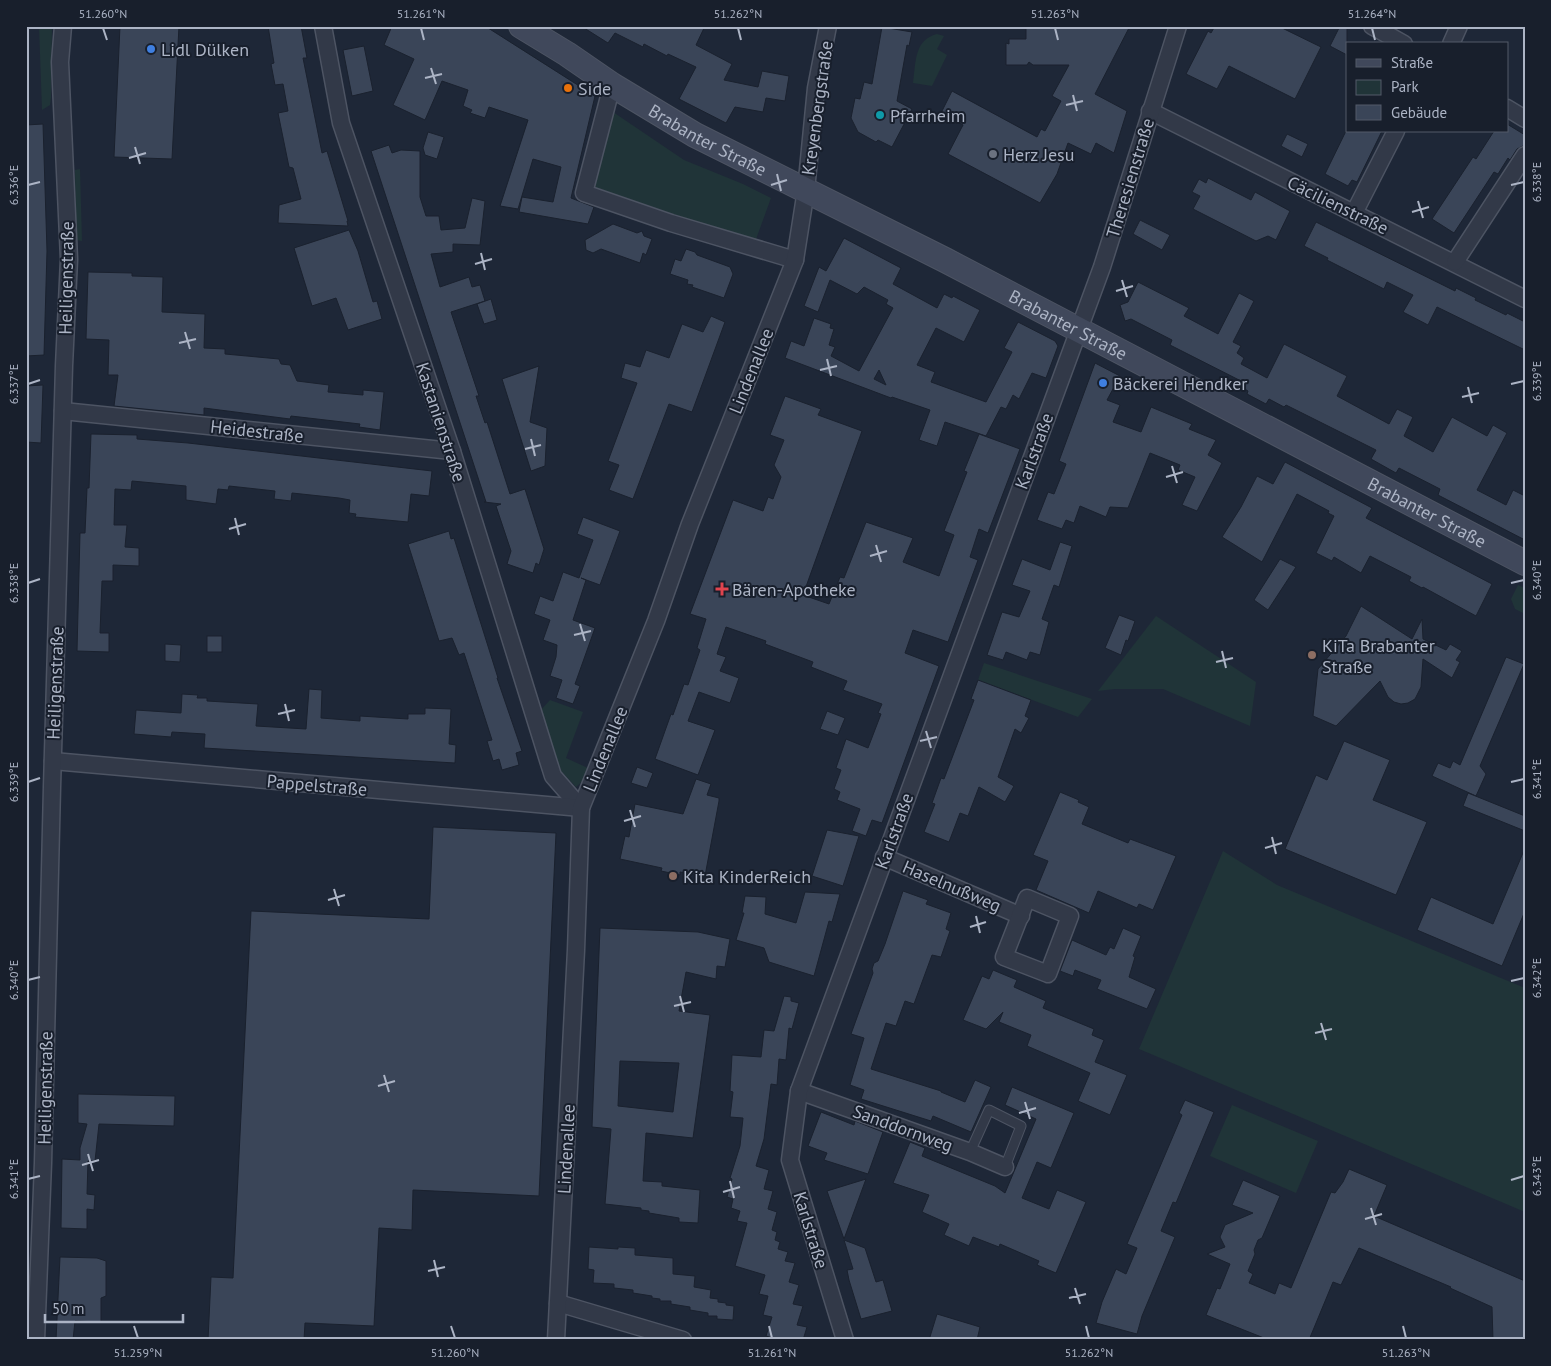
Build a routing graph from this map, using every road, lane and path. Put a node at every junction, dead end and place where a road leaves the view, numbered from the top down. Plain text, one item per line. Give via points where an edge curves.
1 (63, 26) edge
2 (323, 26) edge
3 (521, 26) edge
4 (828, 26) edge
5 (1178, 26) edge
6 (1372, 26) edge
7 (1459, 26) edge
8 (1400, 42) edge
9 (1452, 42) edge
10 (612, 85) junction
11 (1508, 109) edge
12 (1150, 112) junction
13 (1525, 120) edge
14 (1395, 132) edge
15 (1525, 154) edge
16 (806, 190) junction
17 (1354, 213) junction
18 (794, 260) junction
19 (1455, 262) junction
20 (1525, 299) edge
21 (1079, 329) junction
22 (63, 411) junction
23 (452, 451) junction
24 (1525, 563) edge
25 (53, 761) junction
26 (581, 808) junction
27 (884, 857) junction
28 (1021, 916) junction
29 (799, 1091) junction
30 (970, 1152) junction
31 (1005, 1167) joint
32 (558, 1303) junction
33 (36, 1340) edge
34 (556, 1340) edge
35 (683, 1340) edge
36 (845, 1340) edge

1 - 22 street, Heiligenstraße via 60,62 69,259
2 - 23 street, Kastanienstraße via 341,122
3 - 10 main road, Brabanter Straße
4 - 16 street, Kreyenbergstraße via 816,88
5 - 12 street, Theresienstraße
6 - 8 street
7 - 9 street
10 - 16 main road, Brabanter Straße via 695,135
10 - 18 street via 584,193
11 - 13 street
12 - 17 street, Cäcilienstraße
12 - 21 street, Theresienstraße
14 - 17 street
15 - 19 street
16 - 18 street, Lindenallee
16 - 21 main road, Brabanter Straße
17 - 19 street, Cäcilienstraße
18 - 26 street, Lindenallee
19 - 20 street, Cäcilienstraße
21 - 24 main road, Brabanter Straße
21 - 27 street, Karlstraße
22 - 23 street, Heidestraße
22 - 25 street, Heiligenstraße
23 - 26 street, Kastanienstraße via 554,776
25 - 26 street, Pappelstraße
25 - 33 street, Heiligenstraße via 44,1163
26 - 32 street, Lindenallee
27 - 28 street, Haselnußweg
27 - 29 street, Karlstraße
28 - 28 street, Haselnußweg via 1027,898 1070,916 1048,974 1004,957
29 - 30 street, Sanddornweg
29 - 36 street, Karlstraße via 790,1160
30 - 31 street, Sanddornweg
30 - 31 lane via 988,1110 1021,1126
32 - 34 street, Lindenallee
32 - 35 street

